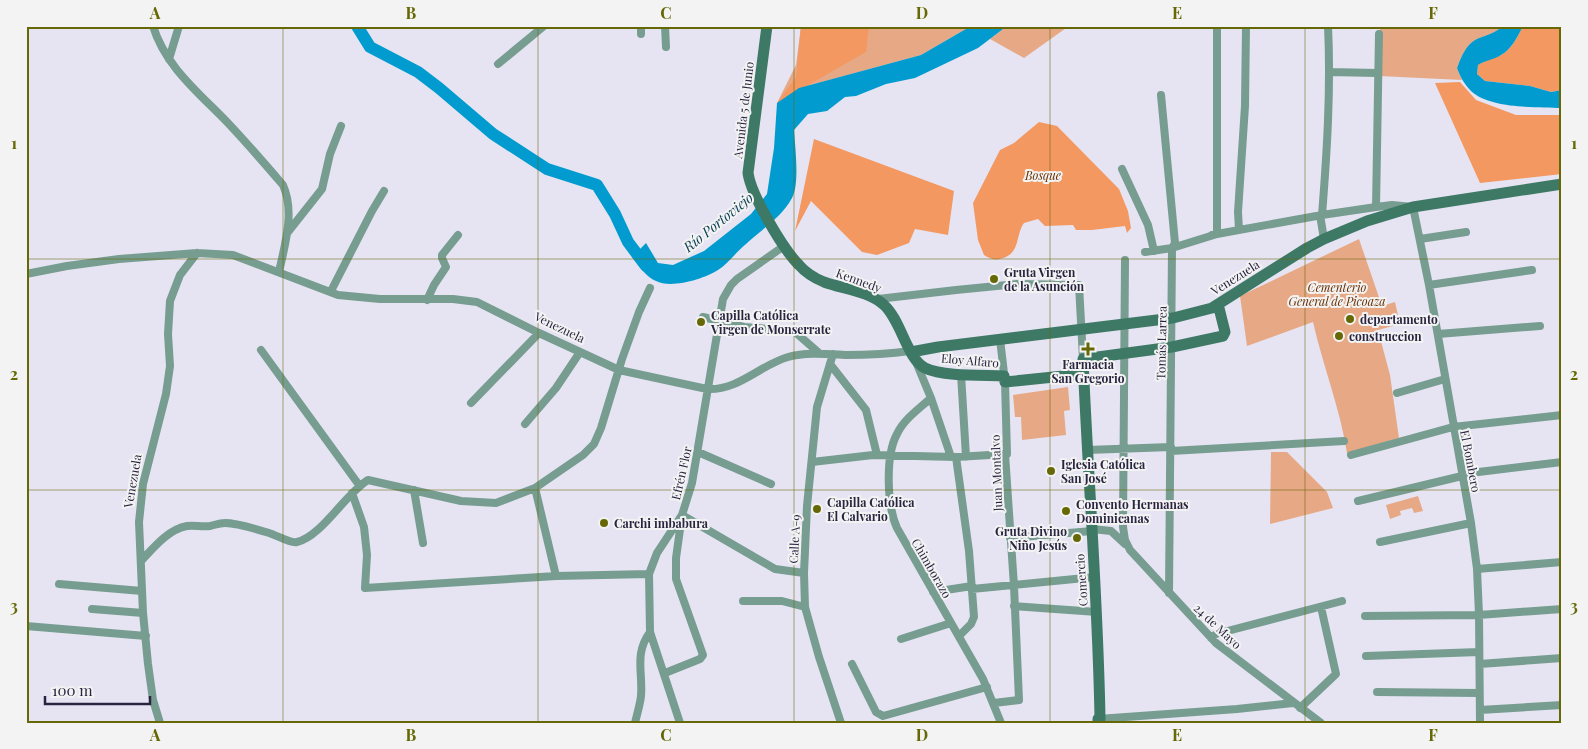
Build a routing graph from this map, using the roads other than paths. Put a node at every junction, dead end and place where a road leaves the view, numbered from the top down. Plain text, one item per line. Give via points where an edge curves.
1 (153, 26) edge
2 (179, 26) edge
3 (544, 26) edge
4 (665, 26) edge
5 (767, 26) edge
6 (1217, 26) edge
7 (1246, 26) edge
8 (1328, 26) edge
9 (1379, 34) dead end
10 (666, 47) dead end
11 (169, 59) junction
12 (498, 64) dead end
13 (1329, 72) junction
14 (1377, 73) junction
15 (1161, 95) dead end
16 (341, 126) dead end
17 (1122, 169) dead end
18 (1562, 184) edge
19 (384, 191) dead end
20 (1376, 206) junction
21 (1413, 207) junction
22 (1321, 215) junction
23 (1239, 230) junction
24 (288, 232) junction
25 (1466, 232) dead end
26 (1217, 234) junction
27 (458, 235) dead end
28 (1324, 239) junction
29 (1420, 239) junction
30 (783, 243) junction
31 (1174, 246) junction
32 (197, 253) junction
33 (1125, 260) dead end
34 (1532, 270) dead end
35 (279, 272) junction
36 (26, 274) edge
37 (1429, 285) junction
38 (650, 288) dead end
39 (331, 291) junction
40 (878, 299) junction
41 (427, 300) junction
42 (1218, 304) junction
43 (703, 317) dead end
44 (1173, 318) junction
45 (719, 322) junction
46 (1124, 325) junction
47 (1540, 326) dead end
48 (1081, 330) junction
49 (539, 333) junction
50 (1438, 334) junction
51 (1000, 339) junction
52 (1172, 347) junction
53 (262, 350) dead end
54 (580, 352) junction
55 (819, 354) junction
56 (833, 354) junction
57 (912, 354) junction
58 (1124, 354) junction
59 (1083, 359) junction
60 (833, 367) junction
61 (619, 370) junction
62 (961, 374) junction
63 (1084, 374) junction
64 (1004, 379) junction
65 (1445, 379) junction
66 (707, 389) junction
67 (1397, 393) dead end
68 (931, 398) junction
69 (471, 403) dead end
70 (1562, 415) edge
71 (525, 424) dead end
72 (1453, 427) junction
73 (1344, 441) dead end
74 (1125, 448) junction
75 (1171, 449) junction
76 (1087, 450) junction
77 (698, 452) junction
78 (1006, 454) junction
79 (875, 455) junction
80 (891, 456) junction
81 (1351, 456) dead end
82 (953, 457) junction
83 (966, 457) junction
84 (812, 462) junction
85 (1562, 462) edge
86 (889, 472) junction
87 (1462, 475) junction
88 (771, 484) dead end
89 (359, 485) junction
90 (535, 488) junction
91 (414, 490) junction
92 (352, 493) junction
93 (1358, 502) dead end
94 (682, 515) junction
95 (1471, 523) junction
96 (1123, 527) junction
97 (1092, 530) junction
98 (1010, 538) junction
99 (1380, 542) dead end
100 (423, 543) dead end
101 (1130, 550) junction
102 (142, 560) junction
103 (1562, 562) edge
104 (1477, 569) junction
105 (804, 573) junction
106 (1169, 573) junction
107 (649, 574) junction
108 (556, 576) junction
109 (1095, 577) junction
110 (1160, 583) junction
111 (59, 584) dead end
112 (1013, 585) junction
113 (972, 587) junction
114 (142, 591) junction
115 (933, 592) junction
116 (1169, 593) junction
117 (744, 601) dead end
118 (1342, 601) dead end
119 (1014, 606) junction
120 (805, 607) junction
121 (1321, 607) junction
122 (92, 609) dead end
123 (1562, 609) edge
124 (1098, 612) junction
125 (144, 613) junction
126 (1479, 615) junction
127 (1366, 616) dead end
128 (951, 623) junction
129 (26, 626) edge
130 (650, 632) junction
131 (146, 636) junction
132 (959, 636) junction
133 (1212, 638) junction
134 (901, 639) dead end
135 (1479, 652) junction
136 (1366, 656) dead end
137 (1562, 658) edge
138 (852, 664) dead end
139 (1480, 664) junction
140 (665, 672) junction
141 (987, 687) junction
142 (1377, 692) dead end
143 (1479, 693) junction
144 (994, 704) junction
145 (1297, 705) junction
146 (1562, 705) edge
147 (1480, 710) junction
148 (1099, 720) edge
149 (160, 723) edge
150 (635, 723) edge
151 (680, 723) edge
152 (842, 723) edge
153 (1001, 723) edge
154 (1321, 723) edge
155 (1480, 723) edge

1 - 11 street
2 - 11 street
3 - 12 street
4 - 10 street
5 - 30 street, Avenida 5 de Junio via 748,173 755,196
6 - 26 street
7 - 23 street
8 - 13 street
9 - 14 street
11 - 24 street via 283,185 288,196
13 - 14 street
13 - 22 street
14 - 20 street
15 - 31 street, Tomás Larrea
16 - 24 street via 322,189
17 - 31 street via 1148,225 1149,251
18 - 21 street, Venezuela
19 - 39 street
20 - 21 street
20 - 22 street
21 - 28 street, Venezuela
21 - 29 street, El Bombero
22 - 23 street
22 - 28 street
23 - 26 street
24 - 35 street
25 - 29 street
26 - 31 street
27 - 41 street via 442,255 446,266
28 - 42 street, Venezuela
29 - 37 street, El Bombero
30 - 40 street, Kennedy via 810,275
30 - 45 street, Efrén Flor via 731,285 723,299
31 - 44 street, Tomás Larrea
32 - 35 street, Venezuela via 233,255
32 - 36 street, Venezuela via 102,262
32 - 102 street, Venezuela via 180,275 170,301 170,366 166,394 143,484 139,522
33 - 46 street, 24 de Mayo
34 - 37 street
35 - 39 street, Venezuela
37 - 50 street, El Bombero
38 - 61 street
39 - 41 street, Venezuela via 380,299
40 - 48 street, Comercio via 1008,285 1079,284
40 - 57 street, Kennedy via 892,315
41 - 49 street, Venezuela via 477,302
42 - 44 street, Venezuela
42 - 52 street via 1224,336
43 - 45 street
44 - 46 street, Venezuela
44 - 52 street, Tomás Larrea
45 - 55 street via 794,331
45 - 66 street, Efrén Flor
46 - 48 street, Venezuela
46 - 58 street, 24 de Mayo
47 - 50 street
48 - 51 street, Venezuela
48 - 59 street, Comercio
49 - 54 street, Venezuela
49 - 69 street
50 - 65 street, El Bombero
51 - 57 street, Venezuela via 938,346
51 - 64 street, Juan Montalvo
52 - 58 street
52 - 75 street, Tomás Larrea
53 - 89 street
54 - 61 street, Venezuela
54 - 71 street via 556,388
55 - 56 street, Venezuela
55 - 66 street, Venezuela via 788,357 728,387
56 - 57 street, Venezuela
56 - 60 street, Calle A-9
57 - 62 street, Eloy Alfaro via 921,366 930,370
57 - 68 street
58 - 59 street
58 - 74 street, 24 de Mayo
59 - 63 street, Comercio
60 - 79 street via 866,410
60 - 84 street, Calle A-9 via 817,407
61 - 66 street, Venezuela
61 - 90 street via 594,444
62 - 64 street, Eloy Alfaro
62 - 83 street
63 - 64 street, Eloy Alfaro
63 - 76 street, Comercio
64 - 78 street, Juan Montalvo
65 - 67 street
65 - 72 street, El Bombero
66 - 77 street, Efrén Flor
68 - 80 street, Chimborazo via 901,427
68 - 82 street
70 - 72 street
72 - 81 street
72 - 87 street, El Bombero
73 - 75 street
74 - 75 street
74 - 76 street
74 - 96 street, 24 de Mayo
75 - 106 street, Tomás Larrea
76 - 97 street, Comercio
77 - 88 street
77 - 94 street, Efrén Flor
78 - 83 street
78 - 98 street, Juan Montalvo
79 - 80 street
79 - 84 street
79 - 86 street
80 - 82 street
80 - 86 street, Chimborazo
82 - 83 street
82 - 113 street
84 - 105 street, Calle A-9 via 806,506
85 - 87 street
86 - 115 street, Chimborazo via 894,523
87 - 93 street
87 - 95 street, El Bombero
89 - 91 street via 368,480
89 - 92 street
90 - 91 street via 496,503 461,501
90 - 108 street
91 - 100 street
92 - 102 street via 319,528 298,542 234,524 189,526 175,530
92 - 108 street via 364,527 367,555 365,588
94 - 105 street via 775,569
94 - 107 street, Efrén Flor via 657,553
94 - 140 street via 676,579 703,655
95 - 99 street
95 - 104 street, El Bombero
96 - 97 street
96 - 101 street, 24 de Mayo
97 - 98 street
97 - 101 street via 1111,531
97 - 109 street, Comercio
98 - 112 street, Juan Montalvo
101 - 110 street, 24 de Mayo
102 - 114 street, Venezuela
103 - 104 street
104 - 126 street, El Bombero
105 - 120 street, Calle A-9
106 - 110 street
106 - 116 street, Tomás Larrea
107 - 108 street
107 - 130 street, Efrén Flor
109 - 112 street
109 - 124 street, Comercio
110 - 116 street, 24 de Mayo
111 - 114 street
112 - 113 street
112 - 119 street, Juan Montalvo
113 - 115 street
113 - 132 street via 974,619
114 - 125 street, Venezuela
115 - 128 street, Chimborazo
116 - 133 street, 24 de Mayo
117 - 120 street via 782,601
118 - 121 street
119 - 124 street
119 - 144 street, Juan Montalvo via 1019,700
120 - 152 street, Calle A-9
121 - 133 street via 1216,634
121 - 145 street via 1336,674
122 - 125 street
123 - 126 street
124 - 148 street, Comercio
125 - 131 street, Venezuela
126 - 127 street
126 - 135 street, El Bombero
128 - 132 street, Chimborazo
128 - 134 street
129 - 131 street
130 - 140 street, Efrén Flor
130 - 150 street via 642,650 641,695
131 - 149 street, Venezuela
132 - 141 street, Chimborazo
133 - 145 street, 24 de Mayo
135 - 136 street
135 - 139 street, El Bombero
137 - 139 street
138 - 141 street via 876,712 882,716
139 - 143 street, El Bombero
140 - 151 street, Efrén Flor
141 - 144 street, Chimborazo
142 - 143 street
143 - 147 street, El Bombero
144 - 153 street, Chimborazo
145 - 148 street
145 - 154 street, 24 de Mayo
146 - 147 street
147 - 155 street, El Bombero

